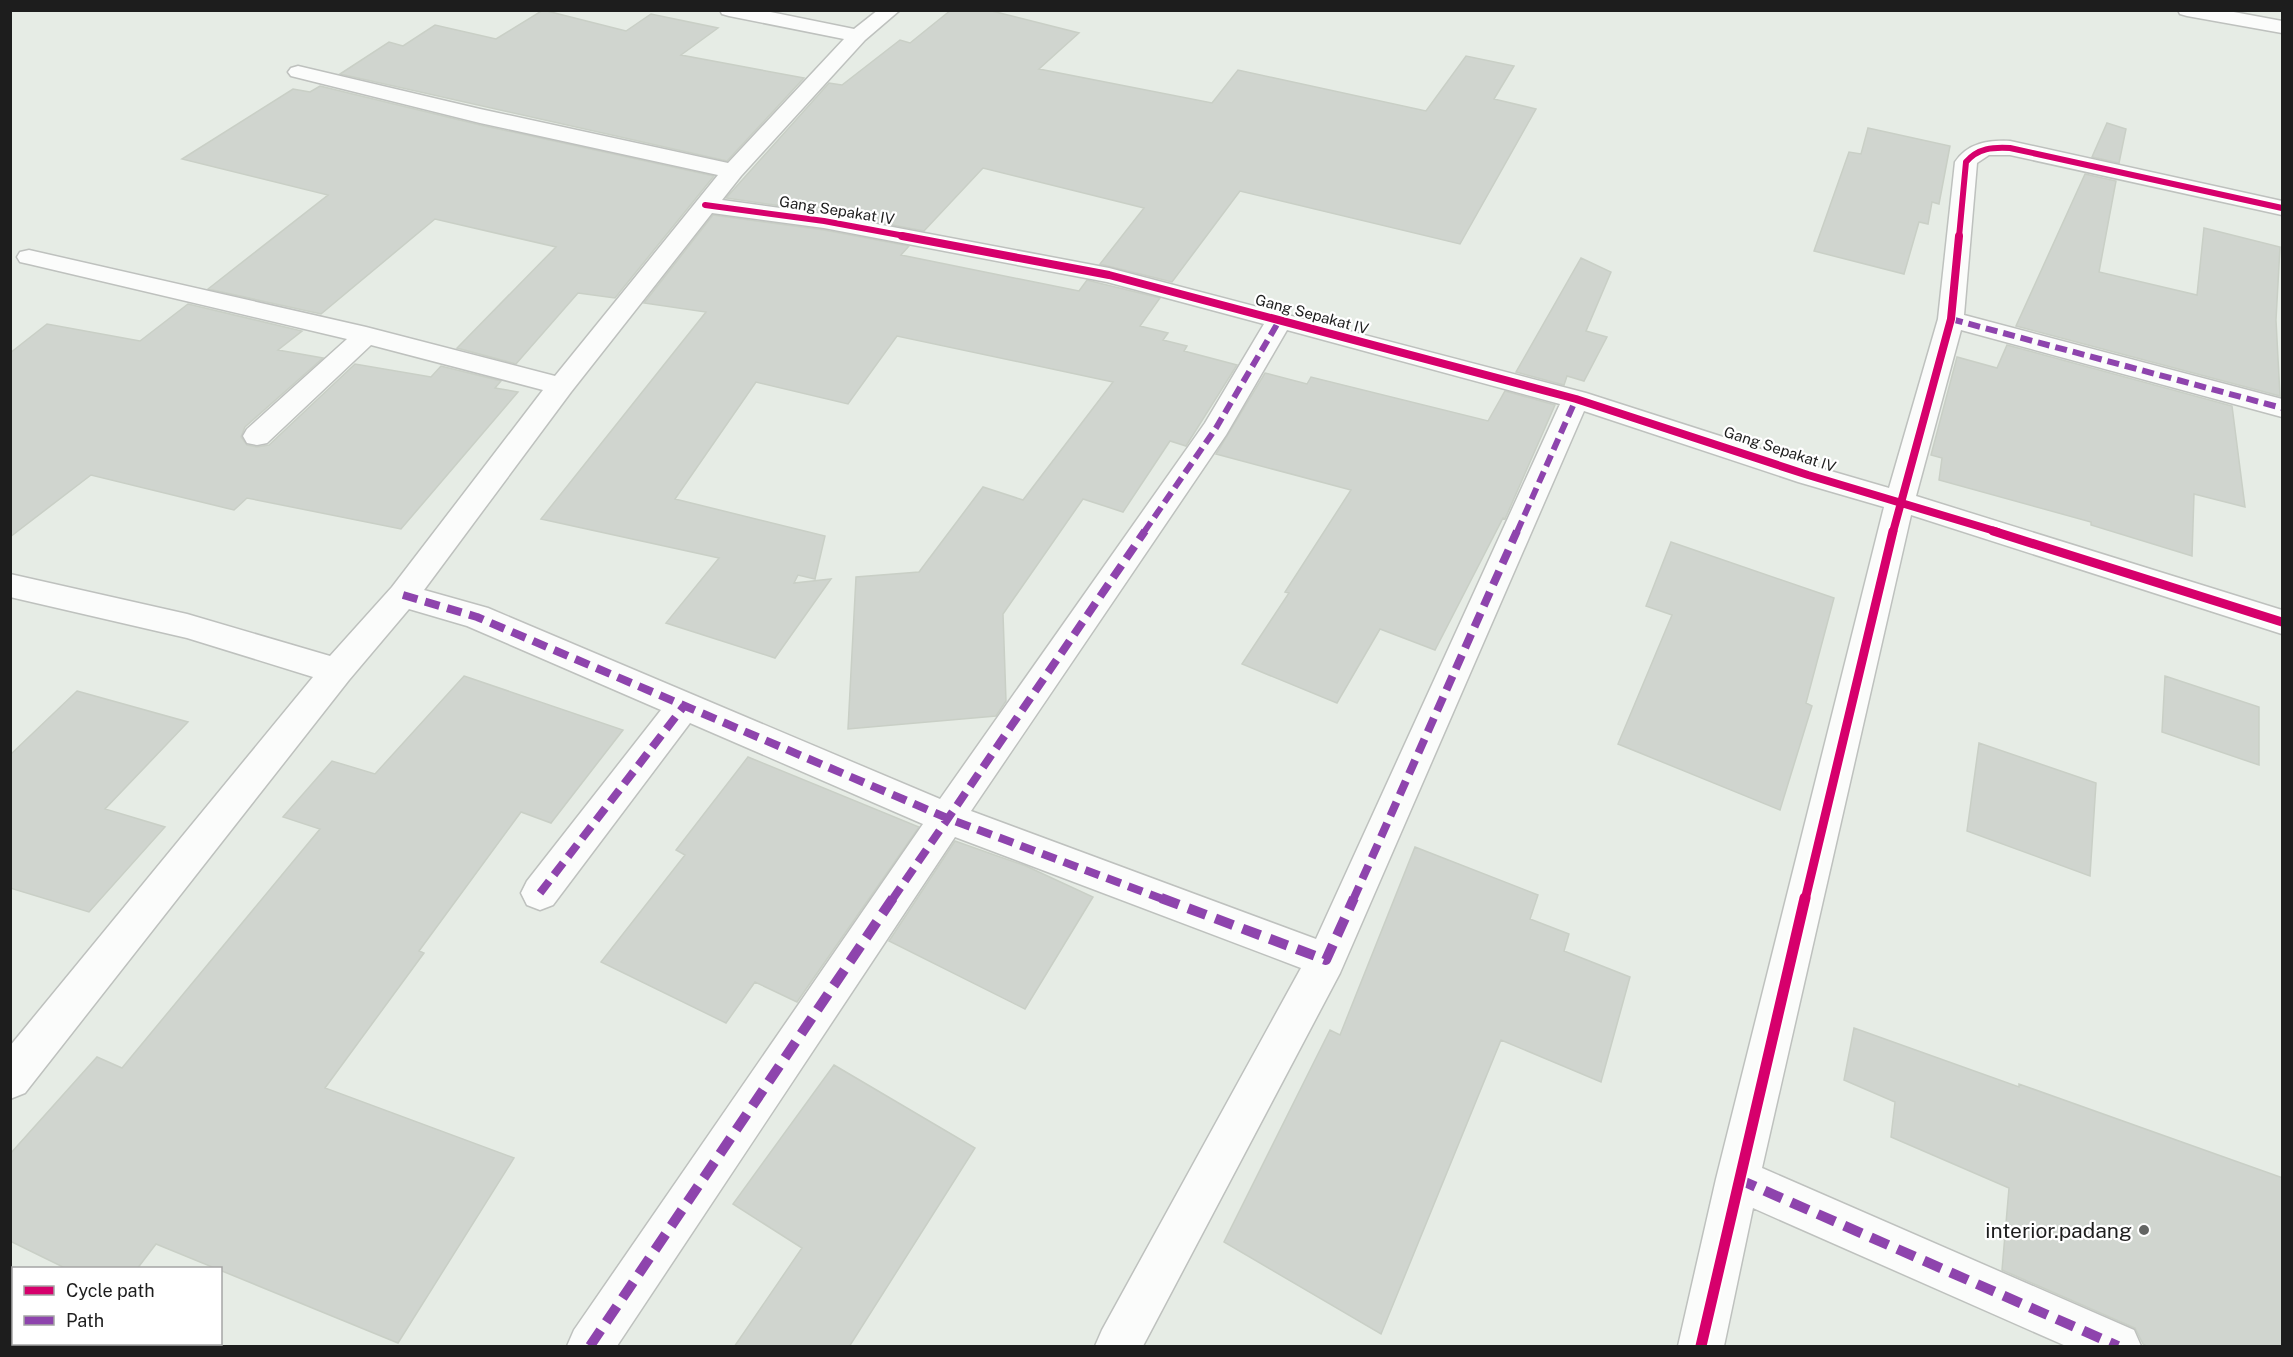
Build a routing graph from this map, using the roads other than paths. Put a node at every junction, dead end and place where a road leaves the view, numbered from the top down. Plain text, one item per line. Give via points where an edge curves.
1 (729, 10) edge
2 (891, 10) edge
3 (2187, 10) edge
4 (2283, 27) edge
5 (858, 36) junction
6 (298, 72) dead end
7 (733, 171) junction
8 (705, 205) junction
9 (2283, 208) edge
10 (29, 257) dead end
11 (1951, 319) junction
12 (1279, 321) junction
13 (366, 335) junction
14 (561, 386) junction
15 (1576, 399) junction
16 (2283, 408) edge
17 (257, 436) dead end
18 (1900, 501) junction
19 (10, 585) edge
20 (404, 595) junction
21 (2283, 622) edge
22 (337, 671) junction
23 (684, 706) junction
24 (947, 818) junction
25 (540, 893) dead end
26 (1326, 960) junction
27 (10, 1079) edge
28 (1738, 1179) junction
29 (590, 1347) edge
30 (1118, 1347) edge
31 (1701, 1347) edge
32 (2118, 1347) edge

1 - 5 street
2 - 5 street
3 - 4 street
5 - 7 street
6 - 7 street
7 - 8 street
8 - 12 street, Gang Sepakat IV via 824,221 1109,275
8 - 14 street
9 - 11 street via 2010,148 1983,149 1972,153 1966,162
10 - 13 street
11 - 16 street
11 - 18 street
12 - 15 street, Gang Sepakat IV
12 - 24 street via 1216,428
13 - 14 street
13 - 17 street
14 - 20 street
15 - 18 street, Gang Sepakat IV
15 - 26 street
18 - 21 street, Gang Sepakat IV
18 - 28 street
19 - 22 street via 187,626
20 - 22 street
20 - 23 street via 477,617
22 - 27 street
23 - 24 street
23 - 25 street
24 - 26 street
24 - 29 street
26 - 30 street
28 - 31 street
28 - 32 street

